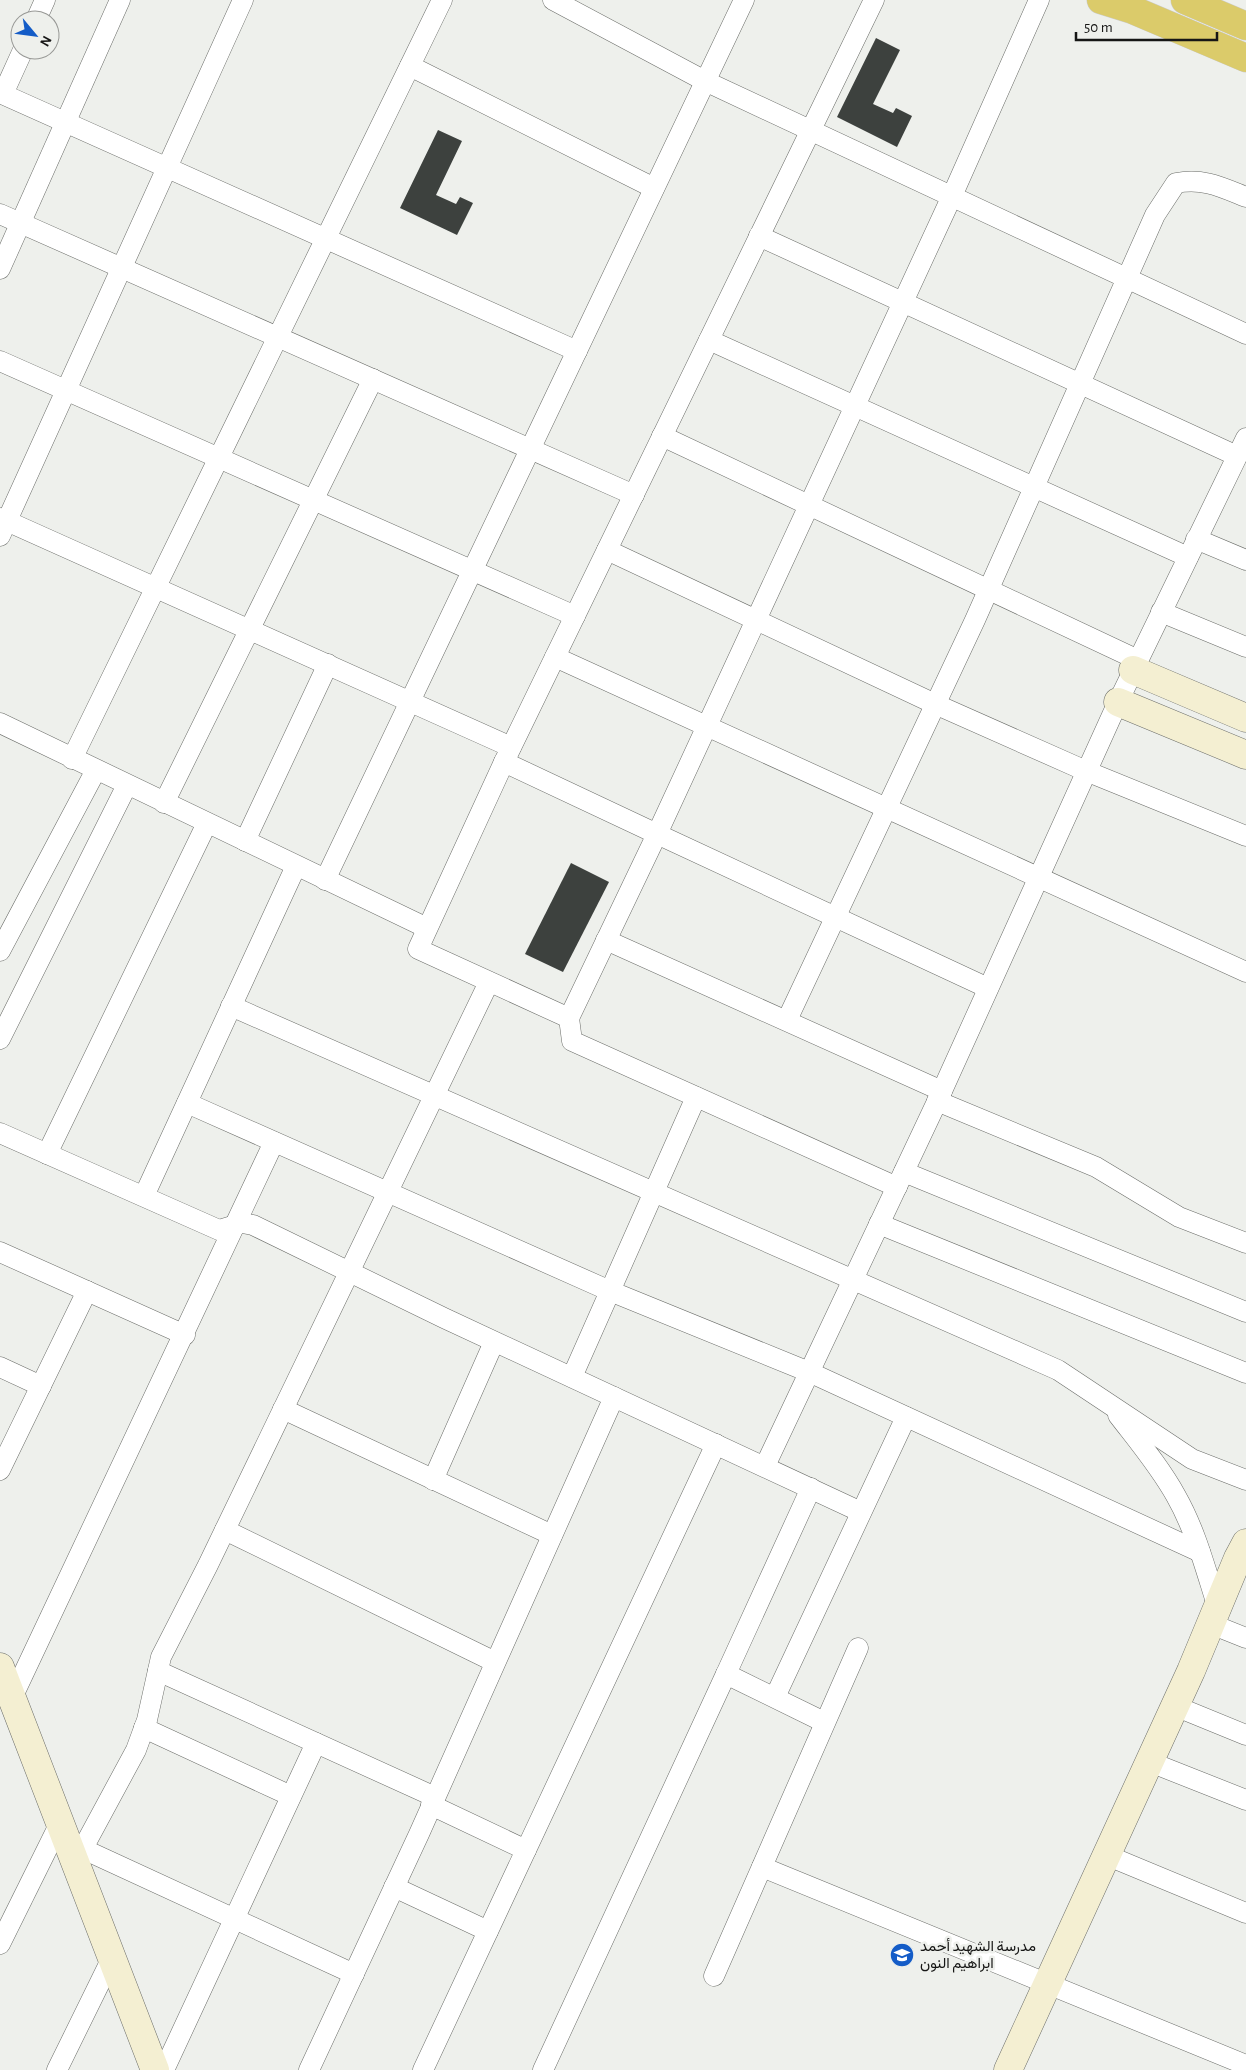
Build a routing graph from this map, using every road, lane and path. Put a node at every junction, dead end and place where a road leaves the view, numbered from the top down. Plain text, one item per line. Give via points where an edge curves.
1 (120, 0) edge
2 (243, 0) edge
3 (442, 0) edge
4 (553, 0) edge
5 (744, 0) edge
6 (874, 0) edge
7 (1039, 0) edge
8 (1101, 0) edge
9 (1185, 0) edge
10 (1246, 26) edge
11 (1246, 58) edge
12 (18, 60) edge
13 (410, 66) junction
14 (705, 82) junction
15 (2, 94) edge
16 (65, 122) junction
17 (811, 129) junction
18 (167, 168) junction
19 (654, 188) junction
20 (952, 196) junction
21 (1246, 197) edge
22 (0, 214) edge
23 (20, 223) junction
24 (760, 236) junction
25 (326, 239) junction
26 (121, 268) junction
27 (0, 269) edge
28 (1127, 278) junction
29 (903, 302) junction
30 (1246, 334) edge
31 (278, 337) junction
32 (709, 340) junction
33 (577, 351) junction
34 (0, 361) edge
35 (373, 379) junction
36 (1080, 384) junction
37 (66, 390) junction
38 (855, 406) junction
39 (662, 436) junction
40 (1246, 438) edge
41 (530, 449) junction
42 (219, 458) junction
43 (1238, 467) edge
44 (1034, 488) junction
45 (634, 495) junction
46 (314, 500) junction
47 (809, 505) junction
48 (2, 525) edge
49 (1196, 539) junction
50 (607, 550) junction
51 (1188, 557) junction
52 (1246, 560) edge
53 (472, 571) junction
54 (156, 588) junction
55 (988, 590) junction
56 (1161, 612) junction
57 (575, 616) junction
58 (756, 620) junction
59 (250, 630) junction
60 (1246, 647) edge
61 (555, 657) junction
62 (328, 664) junction
63 (1135, 666) junction
64 (410, 701) junction
65 (1118, 702) junction
66 (935, 704) junction
67 (1246, 718) edge
68 (0, 723) edge
69 (707, 727) junction
70 (508, 754) junction
71 (1246, 755) edge
72 (72, 759) junction
73 (96, 770) junction
74 (1086, 771) junction
75 (127, 785) junction
76 (164, 803) junction
77 (886, 809) junction
78 (206, 823) junction
79 (657, 834) junction
80 (1246, 836) edge
81 (245, 841) junction
82 (296, 866) junction
83 (1038, 878) junction
84 (325, 880) junction
85 (835, 917) junction
86 (426, 928) junction
87 (606, 940) junction
88 (0, 951) edge
89 (1246, 972) edge
90 (489, 982) junction
91 (988, 988) junction
92 (231, 1006) junction
93 (569, 1018) junction
94 (787, 1020) junction
95 (0, 1039) edge
96 (435, 1096) junction
97 (940, 1096) junction
98 (696, 1097) junction
99 (187, 1103) junction
100 (0, 1133) edge
101 (274, 1142) junction
102 (47, 1154) junction
103 (900, 1179) junction
104 (654, 1192) junction
105 (388, 1193) junction
106 (144, 1196) junction
107 (879, 1224) junction
108 (237, 1225) junction
109 (1246, 1243) edge
110 (0, 1252) edge
111 (349, 1272) junction
112 (853, 1279) junction
113 (610, 1290) junction
114 (87, 1291) junction
115 (1246, 1312) edge
116 (185, 1335) junction
117 (494, 1342) junction
118 (0, 1367) edge
119 (809, 1372) junction
120 (1246, 1373) edge
121 (572, 1377) junction
122 (41, 1386) junction
123 (614, 1397) junction
124 (1107, 1402) junction
125 (283, 1409) junction
126 (906, 1416) junction
127 (716, 1444) junction
128 (765, 1466) junction
129 (0, 1470) edge
130 (433, 1480) junction
131 (1246, 1480) edge
132 (811, 1488) junction
133 (861, 1512) junction
134 (225, 1530) junction
135 (552, 1535) junction
136 (1246, 1543) edge
137 (1200, 1552) junction
138 (1215, 1616) junction
139 (1246, 1638) edge
140 (858, 1648) dead end
141 (495, 1662) junction
142 (158, 1671) junction
143 (726, 1674) junction
144 (4, 1682) edge
145 (775, 1697) junction
146 (1175, 1706) junction
147 (824, 1722) junction
148 (144, 1728) junction
149 (1246, 1735) edge
150 (316, 1743) junction
151 (1150, 1762) junction
152 (291, 1796) junction
153 (1246, 1800) edge
154 (433, 1801) junction
155 (60, 1823) junction
156 (526, 1850) junction
157 (1106, 1855) junction
158 (79, 1856) junction
159 (762, 1866) junction
160 (394, 1887) junction
161 (1246, 1913) edge
162 (234, 1919) junction
163 (488, 1931) junction
164 (0, 1944) edge
165 (112, 1958) junction
166 (354, 1974) junction
167 (714, 1976) dead end
168 (1047, 1983) junction
169 (1246, 2065) edge
170 (58, 2070) edge
171 (155, 2070) edge
172 (164, 2070) edge
173 (309, 2070) edge
174 (423, 2070) edge
175 (543, 2070) edge
176 (1008, 2070) edge

1 - 16 street
2 - 18 street
3 - 13 street
4 - 14 street
5 - 14 street
6 - 17 street
7 - 20 street
8 - 11 highway via 1133,10
9 - 10 highway
12 - 15 street
13 - 19 street
13 - 25 street
14 - 17 street
14 - 19 street
15 - 16 street
16 - 18 street
16 - 23 street
17 - 20 street
17 - 24 street
18 - 25 street
18 - 26 street
19 - 33 street
20 - 28 street
20 - 29 street
21 - 28 street via 1212,183 1193,180 1176,183 1155,215
22 - 23 street
23 - 26 street
23 - 27 street
24 - 29 street
24 - 32 street
25 - 31 street
25 - 33 street
26 - 31 street
26 - 37 street
28 - 30 street
28 - 36 street
29 - 36 street
29 - 38 street
31 - 35 street
31 - 42 street
32 - 38 street
32 - 39 street
33 - 41 street
34 - 37 street
35 - 41 street
35 - 46 street
36 - 43 street
36 - 44 street
37 - 42 street
37 - 48 street
38 - 44 street
38 - 47 street
39 - 45 street
39 - 47 street
40 - 43 street
41 - 45 street
41 - 53 street
42 - 46 street
42 - 54 street
43 - 49 street
44 - 51 street
44 - 55 street
45 - 50 street
46 - 53 street
46 - 59 street
47 - 55 street
47 - 58 street
48 - 54 street
49 - 51 street
49 - 52 street
50 - 57 street
50 - 58 street
51 - 56 street
53 - 57 street
53 - 64 street
54 - 59 street
54 - 72 street
55 - 63 street
55 - 66 street
56 - 60 street
56 - 63 street
57 - 61 street
58 - 66 street
58 - 69 street
59 - 62 street
59 - 76 street
61 - 69 street
61 - 70 street
62 - 64 street
62 - 81 street
63 - 65 street
63 - 67 street
64 - 70 street
64 - 84 street
65 - 71 street
65 - 74 street
66 - 74 street
66 - 77 street
68 - 72 street
69 - 77 street
69 - 79 street
70 - 79 street
70 - 86 street
72 - 73 street
73 - 75 street
73 - 88 street
74 - 80 street
74 - 83 street
75 - 76 street
75 - 95 street
76 - 78 street
77 - 83 street
77 - 85 street
78 - 81 street
78 - 102 street
79 - 85 street
79 - 87 street
81 - 82 street
82 - 84 street
82 - 92 street
83 - 89 street
83 - 91 street
84 - 86 street
85 - 91 street
85 - 94 street
86 - 90 street via 418,949
87 - 93 street
87 - 94 street
90 - 93 street
90 - 96 street
91 - 97 street
92 - 96 street
92 - 99 street
93 - 98 street via 572,1041
94 - 97 street
96 - 104 street
96 - 105 street
97 - 103 street
97 - 109 street via 1096,1167 1180,1217
98 - 103 street
98 - 104 street
99 - 101 street
99 - 106 street
100 - 102 street
101 - 105 street
101 - 108 street
102 - 106 street
103 - 107 street
103 - 115 street
104 - 112 street
104 - 113 street
105 - 111 street
105 - 113 street
106 - 108 street via 219,1230
107 - 112 street
107 - 120 street
108 - 111 street via 253,1225
108 - 116 street
110 - 114 street
111 - 117 street
111 - 125 street
112 - 119 street
112 - 124 street via 1058,1370
113 - 119 street
113 - 121 street
114 - 116 street
114 - 122 street
116 - 144 street
117 - 121 street
117 - 130 street
118 - 122 street
119 - 126 street
119 - 128 street
121 - 123 street
122 - 129 street
123 - 127 street
123 - 135 street
124 - 131 street via 1192,1459
124 - 137 street via 1156,1464 1177,1497
125 - 130 street
125 - 134 street
126 - 133 street
126 - 137 street
127 - 128 street
127 - 156 street
128 - 132 street
130 - 135 street
132 - 133 street
132 - 143 street
133 - 145 street
134 - 141 street
134 - 142 street via 160,1656
135 - 141 street
136 - 138 street
137 - 138 street
138 - 139 street
138 - 146 street
140 - 147 street
141 - 154 street
142 - 148 street
142 - 150 street
143 - 145 street
143 - 175 street
144 - 155 street
145 - 147 street
146 - 149 street
146 - 151 street
147 - 159 street
148 - 152 street
148 - 158 street via 136,1750
150 - 152 street
150 - 154 street
151 - 153 street
151 - 157 street
152 - 162 street
154 - 156 street
154 - 160 street
155 - 158 street
155 - 164 street
156 - 163 street
157 - 161 street
157 - 168 street
158 - 162 street
158 - 165 street
159 - 167 street
159 - 168 street
160 - 163 street
160 - 166 street
162 - 166 street
162 - 172 street
163 - 174 street
165 - 170 street
165 - 171 street
166 - 173 street
168 - 169 street
168 - 176 street

